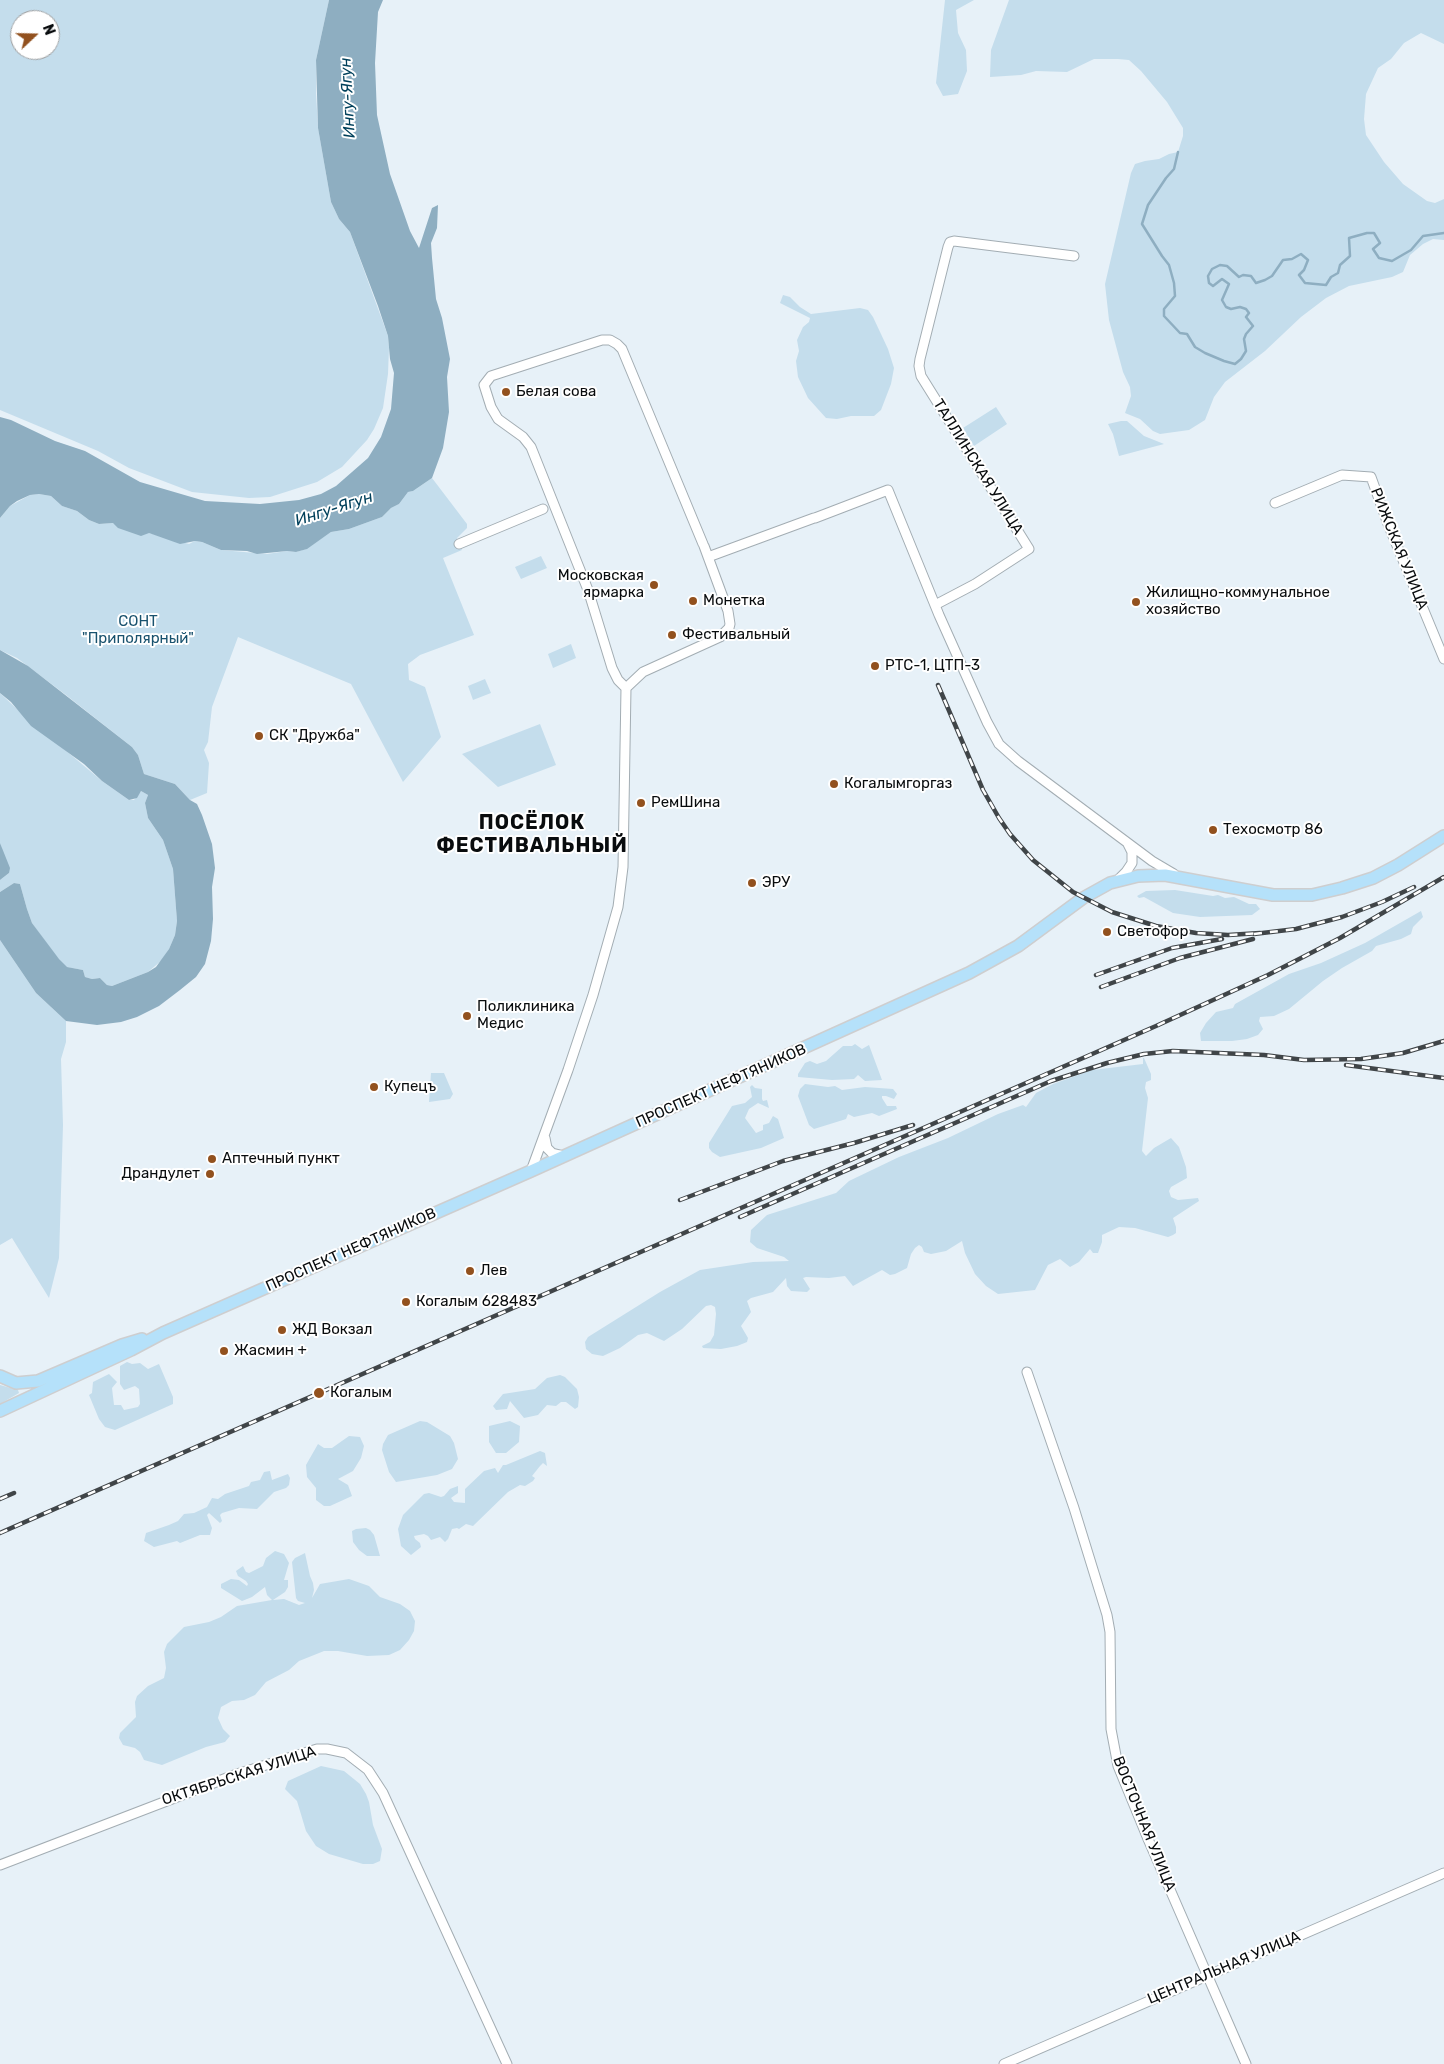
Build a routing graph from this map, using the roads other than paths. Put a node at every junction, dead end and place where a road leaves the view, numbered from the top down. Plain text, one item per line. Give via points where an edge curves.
1 (1074, 256) dead end
2 (1275, 502) dead end
3 (554, 505) junction
4 (459, 544) dead end
5 (708, 557) junction
6 (935, 605) junction
7 (1444, 659) edge
8 (626, 688) junction
9 (1444, 836) edge
10 (1126, 842) junction
11 (1181, 878) junction
12 (1118, 880) junction
13 (545, 1137) junction
14 (564, 1156) junction
15 (531, 1171) junction
16 (163, 1333) junction
17 (1027, 1372) dead end
18 (0, 1376) edge
19 (1, 1410) edge
20 (0, 1865) edge
21 (1444, 1873) edge
22 (1208, 1975) junction
23 (507, 2064) edge
24 (1004, 2064) edge
25 (1246, 2064) edge

1 - 6 street, ТАЛЛИНСКАЯ УЛИЦА via 954,241 948,247 920,359 921,376 1029,549
2 - 7 street, РИЖСКАЯ УЛИЦА via 1342,475 1371,477
3 - 4 street
3 - 5 street via 531,447 498,419 485,390 485,382 491,376 610,340 622,349
3 - 8 street via 589,591 612,668
5 - 6 street via 888,490
5 - 8 street via 728,611 728,628 720,637 644,672
6 - 10 street via 1000,744
8 - 13 street via 623,867 618,907 593,995
9 - 11 main road, ПРОСПЕКТ НЕФТЯНИКОВ via 1373,878 1312,895 1273,895
10 - 11 street
10 - 12 street via 1132,852 1132,863
11 - 12 main road, ПРОСПЕКТ НЕФТЯНИКОВ via 1148,875
12 - 14 main road, ПРОСПЕКТ НЕФТЯНИКОВ via 1092,893 1018,946 986,964
13 - 14 street via 547,1148
13 - 15 street
14 - 15 main road, ПРОСПЕКТ НЕФТЯНИКОВ
15 - 16 main road, ПРОСПЕКТ НЕФТЯНИКОВ
16 - 18 main road via 122,1345 38,1380 16,1383
16 - 19 main road, ПРОСПЕКТ НЕФТЯНИКОВ
17 - 22 street, ВОСТОЧНАЯ УЛИЦА via 1074,1508 1106,1615 1110,1640 1110,1728 1118,1766
20 - 23 street, ОКТЯБРЬСКАЯ УЛИЦА via 237,1774 317,1749 346,1753 368,1770 383,1793
21 - 22 street, ЦЕНТРАЛЬНАЯ УЛИЦА
22 - 24 street, ЦЕНТРАЛЬНАЯ УЛИЦА
22 - 25 street, ВОСТОЧНАЯ УЛИЦА

